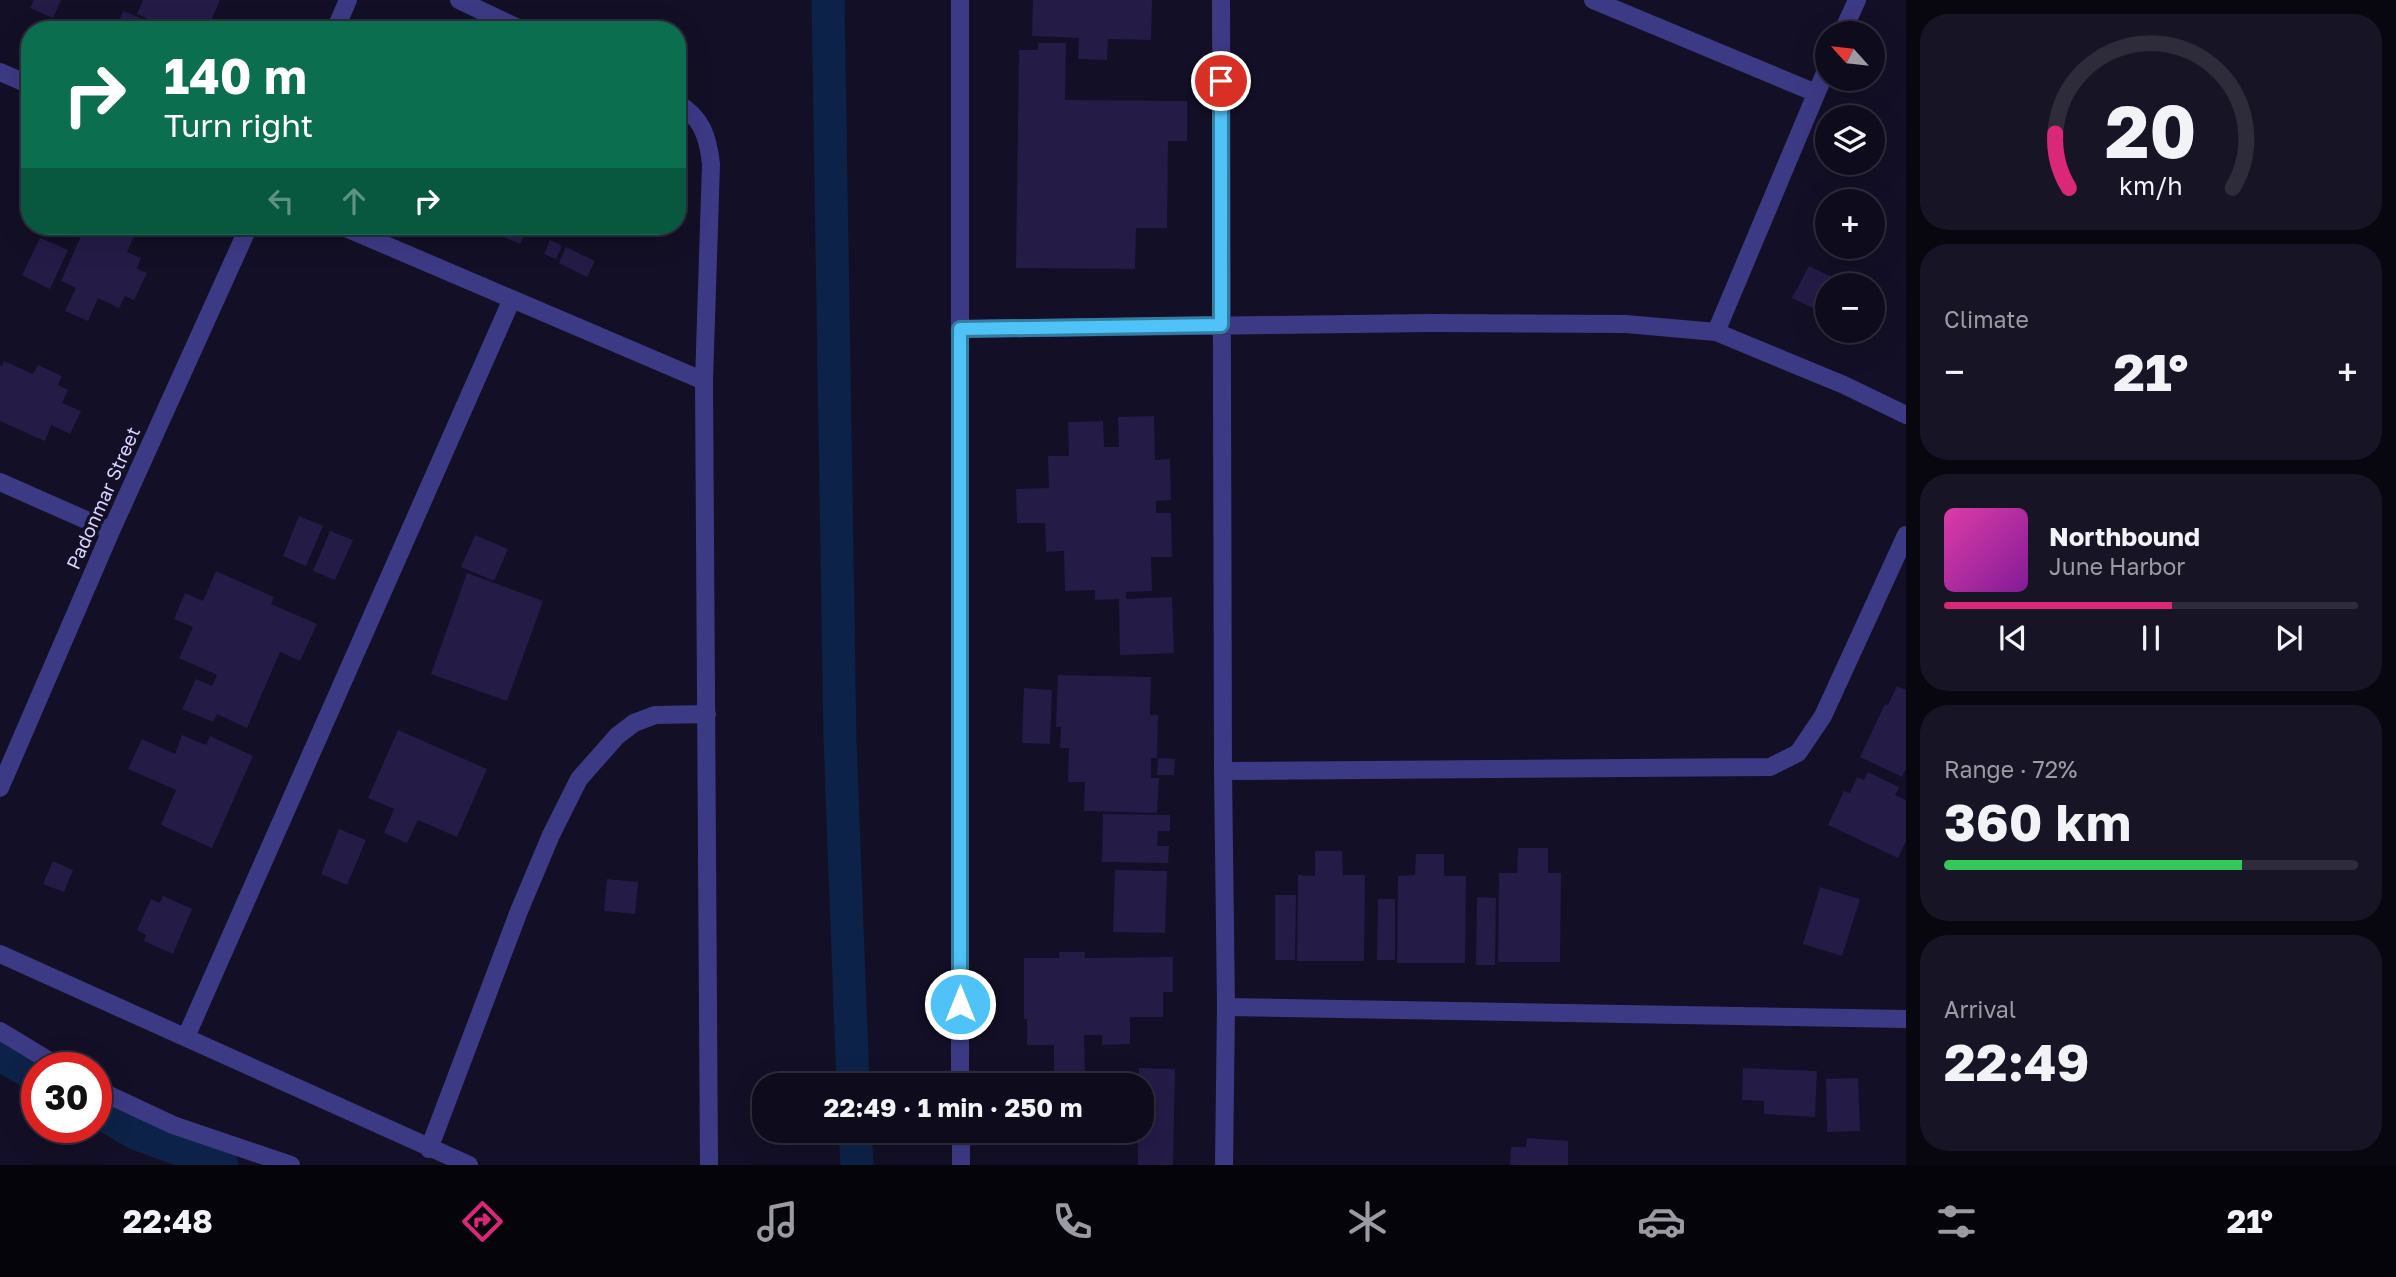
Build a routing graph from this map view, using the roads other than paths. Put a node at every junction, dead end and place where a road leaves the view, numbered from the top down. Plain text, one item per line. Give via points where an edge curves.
1 (348, 0) edge
2 (458, 0) edge
3 (960, 0) edge
4 (1221, 0) edge
5 (1593, 0) edge
6 (1857, 0) edge
7 (339, 21) edge
8 (503, 21) edge
9 (1847, 21) edge
10 (0, 72) edge
11 (21, 81) edge
12 (1816, 93) joint
13 (686, 110) edge
14 (245, 235) edge
15 (362, 235) edge
16 (512, 299) junction
17 (1221, 325) junction
18 (960, 329) junction
19 (1716, 332) junction
20 (704, 381) junction
21 (1906, 415) edge
22 (0, 482) edge
23 (111, 531) junction
24 (1906, 535) edge
25 (707, 714) junction
26 (1223, 771) junction
27 (0, 788) edge
28 (0, 954) edge
29 (1226, 1007) junction
30 (1906, 1019) edge
31 (0, 1031) edge
32 (186, 1037) junction
33 (35, 1052) edge
34 (960, 1073) edge
35 (112, 1096) edge
36 (961, 1143) edge
37 (429, 1149) junction
38 (291, 1165) edge
39 (468, 1165) edge
40 (709, 1165) edge
41 (961, 1165) edge
42 (1224, 1165) edge

1 - 7 street
2 - 8 street
3 - 18 street
4 - 17 street
5 - 12 street
6 - 9 street
10 - 11 street
12 - 19 street
13 - 20 street via 705,131 711,164
14 - 23 street, Padonmar Street
15 - 16 street
16 - 20 street
16 - 32 street
17 - 18 street
17 - 19 street via 1626,324
17 - 26 street
18 - 34 street
19 - 21 street
20 - 25 street
22 - 23 street
23 - 27 street, Padonmar Street
24 - 26 street via 1823,716 1798,753 1770,767
25 - 37 street via 655,715 634,723 579,779 519,911
25 - 40 street
26 - 29 street
28 - 32 street
29 - 30 street
29 - 42 street
31 - 33 street
32 - 37 street
35 - 38 street via 173,1125
36 - 41 street
37 - 39 street

